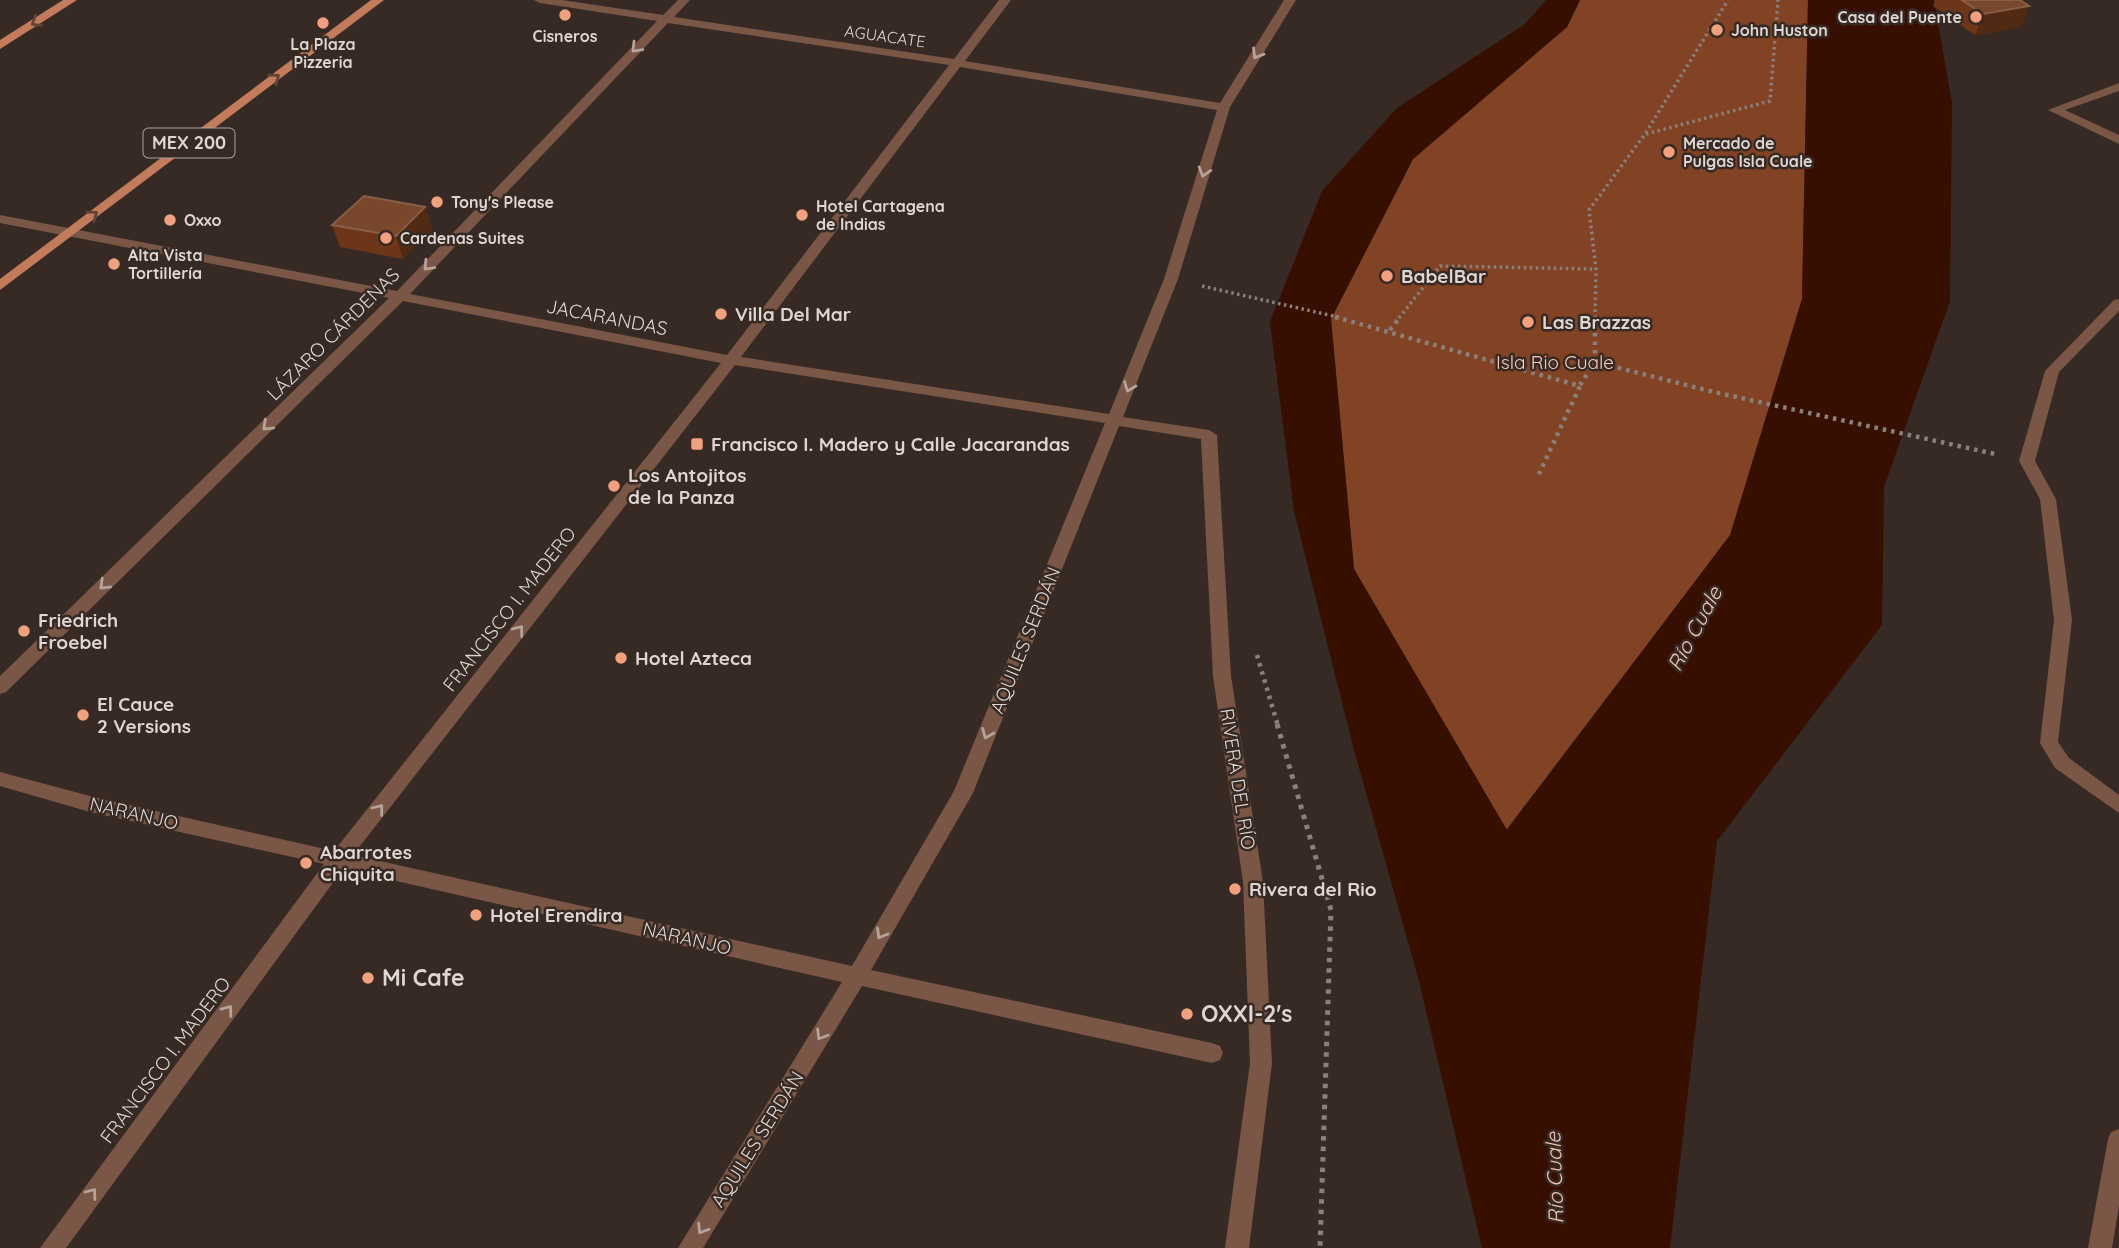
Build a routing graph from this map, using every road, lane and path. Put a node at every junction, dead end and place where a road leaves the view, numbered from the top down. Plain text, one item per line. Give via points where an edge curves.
1 (71, 0) edge
2 (378, 0) edge
3 (540, 0) edge
4 (684, 0) edge
5 (1005, 0) edge
6 (1290, 0) edge
7 (1728, 0) edge
8 (1778, 0) edge
9 (663, 20) junction
10 (0, 45) edge
11 (957, 63) junction
12 (2119, 87) edge
13 (1224, 107) junction
14 (1646, 134) junction
15 (2119, 140) edge
16 (0, 219) edge
17 (70, 232) junction
18 (1596, 269) junction
19 (1171, 279) junction
20 (0, 286) edge
21 (399, 297) junction
22 (2119, 303) edge
23 (1390, 330) junction
24 (731, 360) junction
25 (1595, 362) junction
26 (1580, 386) junction
27 (1116, 420) junction
28 (1209, 435) joint
29 (1996, 454) dead end
30 (1538, 476) dead end
31 (1256, 651) dead end
32 (0, 687) edge
33 (0, 779) edge
34 (2119, 805) edge
35 (339, 859) junction
36 (857, 976) junction
37 (1212, 1053) dead end
38 (2119, 1139) edge
39 (52, 1248) edge
40 (690, 1248) edge
41 (1237, 1248) edge
42 (1320, 1248) edge
43 (2100, 1248) edge

1 -> 10 main road
17 -> 2 main road, MEX 200
3 - 9 street, AGUACATE
4 - 9 street, LÁZARO CÁRDENAS
5 - 11 street, FRANCISCO I. MADERO
6 -> 13 street, AQUILES SERDÁN
7 - 14 path
8 - 14 path via 1770,101
9 - 11 street, AGUACATE
9 -> 21 street, LÁZARO CÁRDENAS
11 - 13 street, AGUACATE
11 - 24 street, FRANCISCO I. MADERO
12 - 15 street via 2054,110
13 -> 19 street, AQUILES SERDÁN
14 - 18 path via 1589,210
16 - 17 street, JACARANDAS
17 - 20 main road, MEX 200
17 - 21 street, JACARANDAS
18 - 23 path via 1440,266
18 - 25 path
19 - 23 path
19 -> 27 street, AQUILES SERDÁN
21 - 24 street, JACARANDAS
21 -> 32 street, LÁZARO CÁRDENAS
22 - 34 street via 2052,371 2027,461 2048,499 2063,620 2049,743 2062,763
23 - 26 path
24 - 27 street, JACARANDAS
35 -> 24 street, FRANCISCO I. MADERO
25 - 26 path
25 - 29 path
26 - 30 path
27 - 28 street, JACARANDAS
27 -> 36 street, AQUILES SERDÁN via 963,793
28 - 41 street, RIVERA DEL RÍO via 1223,676 1253,882 1261,1063
31 - 42 path via 1331,910
33 - 35 street, NARANJO via 90,804
35 - 36 street, NARANJO
39 -> 35 street, FRANCISCO I. MADERO
36 - 37 street, NARANJO
36 -> 40 street, AQUILES SERDÁN
38 - 43 street

